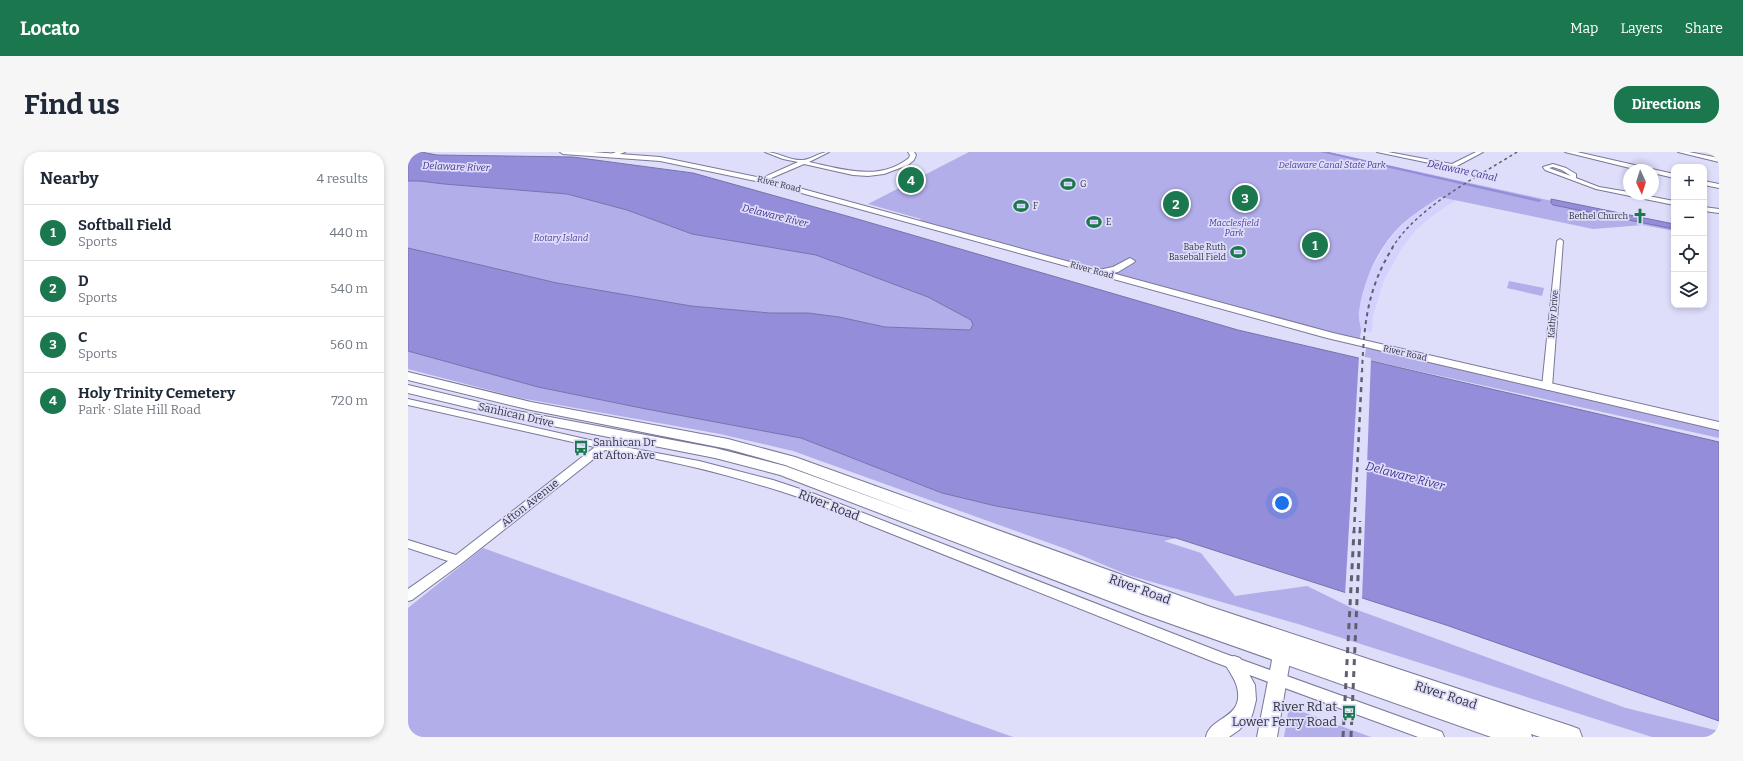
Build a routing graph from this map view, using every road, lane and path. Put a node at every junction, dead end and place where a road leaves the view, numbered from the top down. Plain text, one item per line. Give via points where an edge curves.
1 (563, 152) edge
2 (622, 152) edge
3 (768, 152) edge
4 (826, 152) edge
5 (912, 152) edge
6 (1380, 152) edge
7 (1480, 152) edge
8 (1574, 152) edge
9 (1682, 152) edge
10 (1391, 153) edge
11 (612, 155) junction
12 (1719, 160) edge
13 (804, 162) junction
14 (1623, 164) edge
15 (1659, 172) edge
16 (1671, 175) edge
17 (1574, 178) dead end
18 (764, 180) junction
19 (1707, 184) edge
20 (1719, 186) edge
21 (1671, 202) edge
22 (1707, 209) edge
23 (1719, 211) edge
24 (1560, 241) dead end
25 (1097, 271) junction
26 (1114, 276) junction
27 (408, 376) edge
28 (1547, 387) junction
29 (408, 389) edge
30 (408, 402) edge
31 (1719, 426) edge
32 (638, 433) junction
33 (603, 446) junction
34 (619, 448) joint
35 (408, 544) edge
36 (458, 560) junction
37 (408, 596) edge
38 (1278, 646) junction
39 (1234, 664) junction
40 (1277, 679) junction
41 (1216, 737) edge
42 (1267, 737) edge
43 (1437, 737) edge
44 (1521, 737) edge
45 (1571, 737) edge

1 - 11 main road, River Road
2 - 11 street
3 - 13 street
4 - 13 street
5 - 13 street via 910,161 891,170 876,173 853,173
6 - 10 street
7 - 10 street via 1453,166
8 - 14 main road
9 - 12 street
11 - 18 main road, River Road via 672,161
13 - 18 street
15 - 16 main road
17 - 21 street via 1598,188
18 - 25 main road, River Road
19 - 20 main road
22 - 23 street
24 - 28 street, Kathy Drive
25 - 26 main road, River Road
25 - 26 main road via 1115,270 1130,261
26 - 28 main road, River Road via 1331,336
27 - 32 highway
28 - 31 main road, River Road
29 - 32 highway via 512,414
30 - 33 street, Sanhican Drive
32 - 38 highway, River Road via 807,478 1079,582
33 - 34 street, Sanhican Drive
33 - 36 street, Afton Avenue
34 - 39 street, River Road via 729,471 808,496
35 - 36 street
36 - 37 street, Afton Avenue
38 - 40 main road
38 - 44 highway, River Road
38 - 45 highway, River Road
39 - 40 street, River Road
39 - 41 main road via 1246,685 1247,700 1244,712
40 - 42 main road
40 - 43 street, River Road

